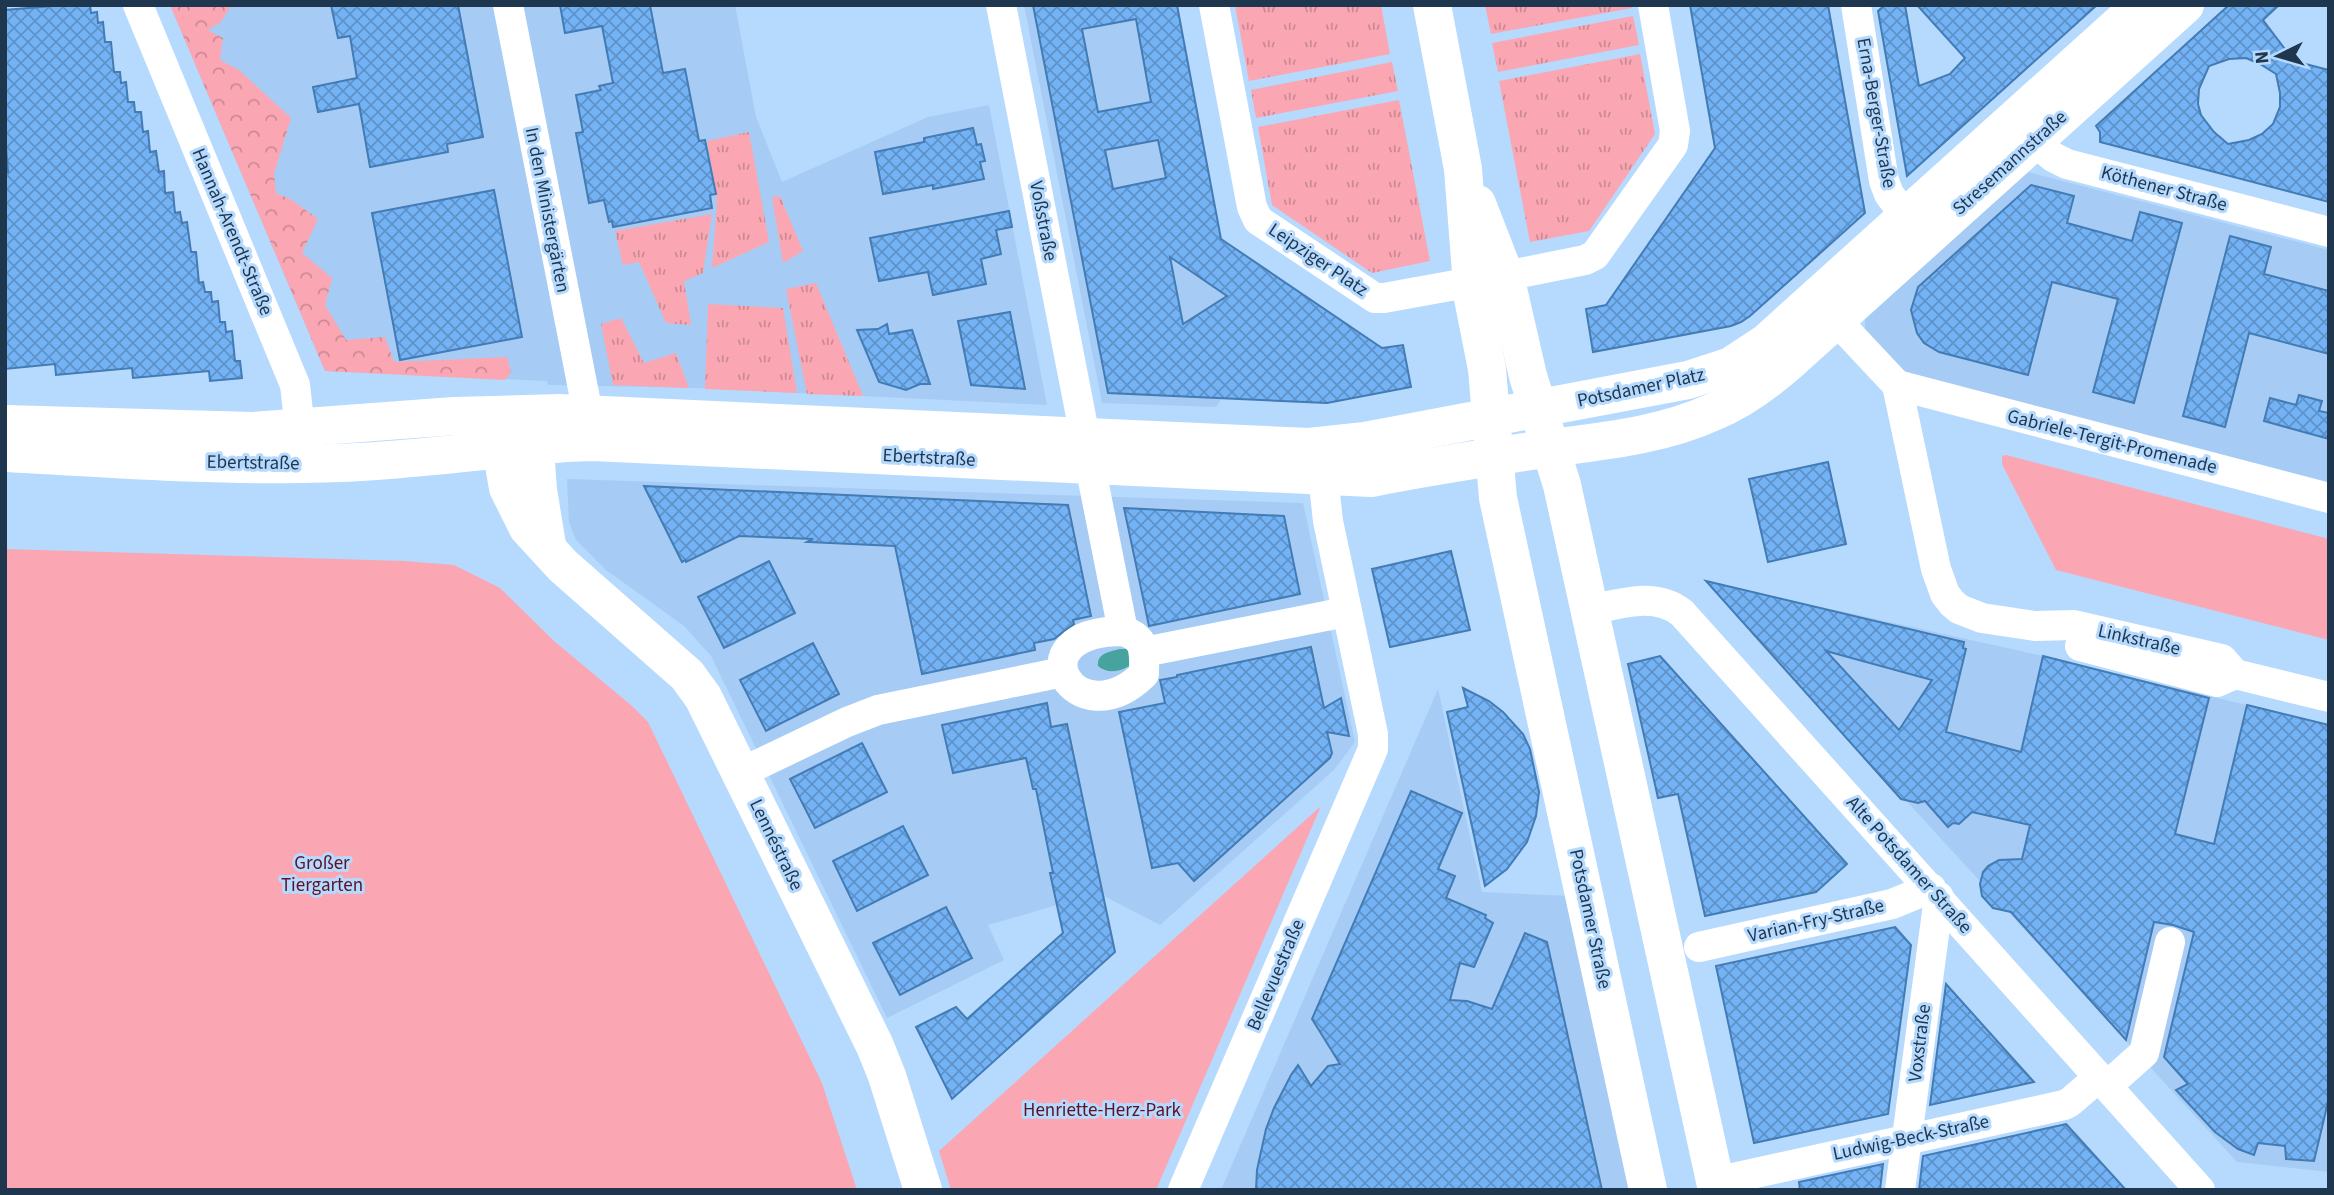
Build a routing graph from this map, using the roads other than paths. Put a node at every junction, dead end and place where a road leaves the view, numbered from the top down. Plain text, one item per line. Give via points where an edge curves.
1 (138, 5) edge
2 (508, 5) edge
3 (1000, 5) edge
4 (1214, 5) edge
5 (1432, 5) edge
6 (1653, 5) edge
7 (1856, 5) edge
8 (2141, 5) edge
9 (2185, 5) edge
10 (2100, 62) junction
11 (2023, 132) junction
12 (1906, 217) junction
13 (2329, 232) edge
14 (1488, 279) junction
15 (1826, 309) junction
16 (1897, 385) junction
17 (1538, 408) junction
18 (588, 414) junction
19 (1491, 417) junction
20 (5, 425) edge
21 (516, 431) junction
22 (302, 447) junction
23 (1551, 448) junction
24 (1088, 451) junction
25 (5, 453) edge
26 (1494, 457) junction
27 (1322, 461) junction
28 (2329, 498) edge
29 (1590, 610) junction
30 (1346, 612) junction
31 (1133, 642) junction
32 (1063, 672) junction
33 (2329, 697) edge
34 (740, 773) junction
35 (1935, 892) junction
36 (2170, 942) dead end
37 (1699, 947) dead end
38 (2103, 1082) junction
39 (1908, 1139) junction
40 (1716, 1186) edge
41 (923, 1190) edge
42 (1183, 1190) edge
43 (1648, 1190) edge
44 (1900, 1190) edge
45 (2200, 1190) edge

1 - 22 street, Hannah-Arendt-Straße via 295,385
2 - 18 street, In den Ministergärten
3 - 24 street, Voßstraße
4 - 14 street, Leipziger Platz via 1258,220 1374,298
5 - 14 main road
6 - 14 street, Leipziger Platz via 1675,131 1673,145 1595,256
7 - 12 street, Erna-Berger-Straße via 1884,181
8 - 10 main road, Stresemannstraße
9 - 10 main road, Stresemannstraße
10 - 11 main road, Stresemannstraße
11 - 12 main road, Stresemannstraße
11 - 13 street, Köthener Straße via 2067,164
11 - 15 main road, Stresemannstraße
12 - 15 main road, Stresemannstraße
14 - 17 main road
14 - 19 main road
15 - 16 street
15 - 17 main road, Potsdamer Platz via 1718,372
15 - 23 main road, Potsdamer Platz via 1772,377 1740,399 1676,426
16 - 28 street, Gabriele-Tergit-Promenade
16 - 33 street, Linkstraße via 1936,569 1945,594 1959,609 2035,626 2074,625 2222,659 2235,674
17 - 19 main road, Potsdamer Platz
17 - 23 main road
18 - 21 main road, Ebertstraße
18 - 24 main road, Ebertstraße
19 - 26 main road
19 - 27 main road, Potsdamer Platz via 1365,441
20 - 22 main road, Ebertstraße via 253,431
21 - 22 main road, Ebertstraße via 370,461
21 - 24 main road, Ebertstraße via 593,443
21 - 34 main road, Lennéstraße via 506,480 528,528 694,683
22 - 25 main road, Ebertstraße via 239,464
23 - 26 main road, Potsdamer Platz
23 - 29 main road
24 - 27 main road, Ebertstraße
24 - 31 street, Voßstraße
26 - 27 main road, Potsdamer Platz via 1371,478
26 - 43 main road, Potsdamer Straße via 1498,498
27 - 30 street
29 - 35 street, Alte Potsdamer Straße via 1654,600 1671,604
29 - 40 main road
30 - 31 street
30 - 42 street, Bellevuestraße via 1373,749
31 - 32 street via 1093,633 1064,654
31 - 32 street via 1144,674 1132,686 1115,693 1086,695 1072,688
32 - 34 street via 878,710
34 - 41 main road, Lennéstraße via 875,1046
35 - 37 street, Varian-Fry-Straße
35 - 38 street, Alte Potsdamer Straße
35 - 39 street, Voxstraße
36 - 38 street, Ludwig-Beck-Straße via 2144,1053
38 - 39 street, Ludwig-Beck-Straße via 2064,1105
38 - 45 street, Alte Potsdamer Straße
39 - 40 street, Ludwig-Beck-Straße
39 - 44 street, Voxstraße

